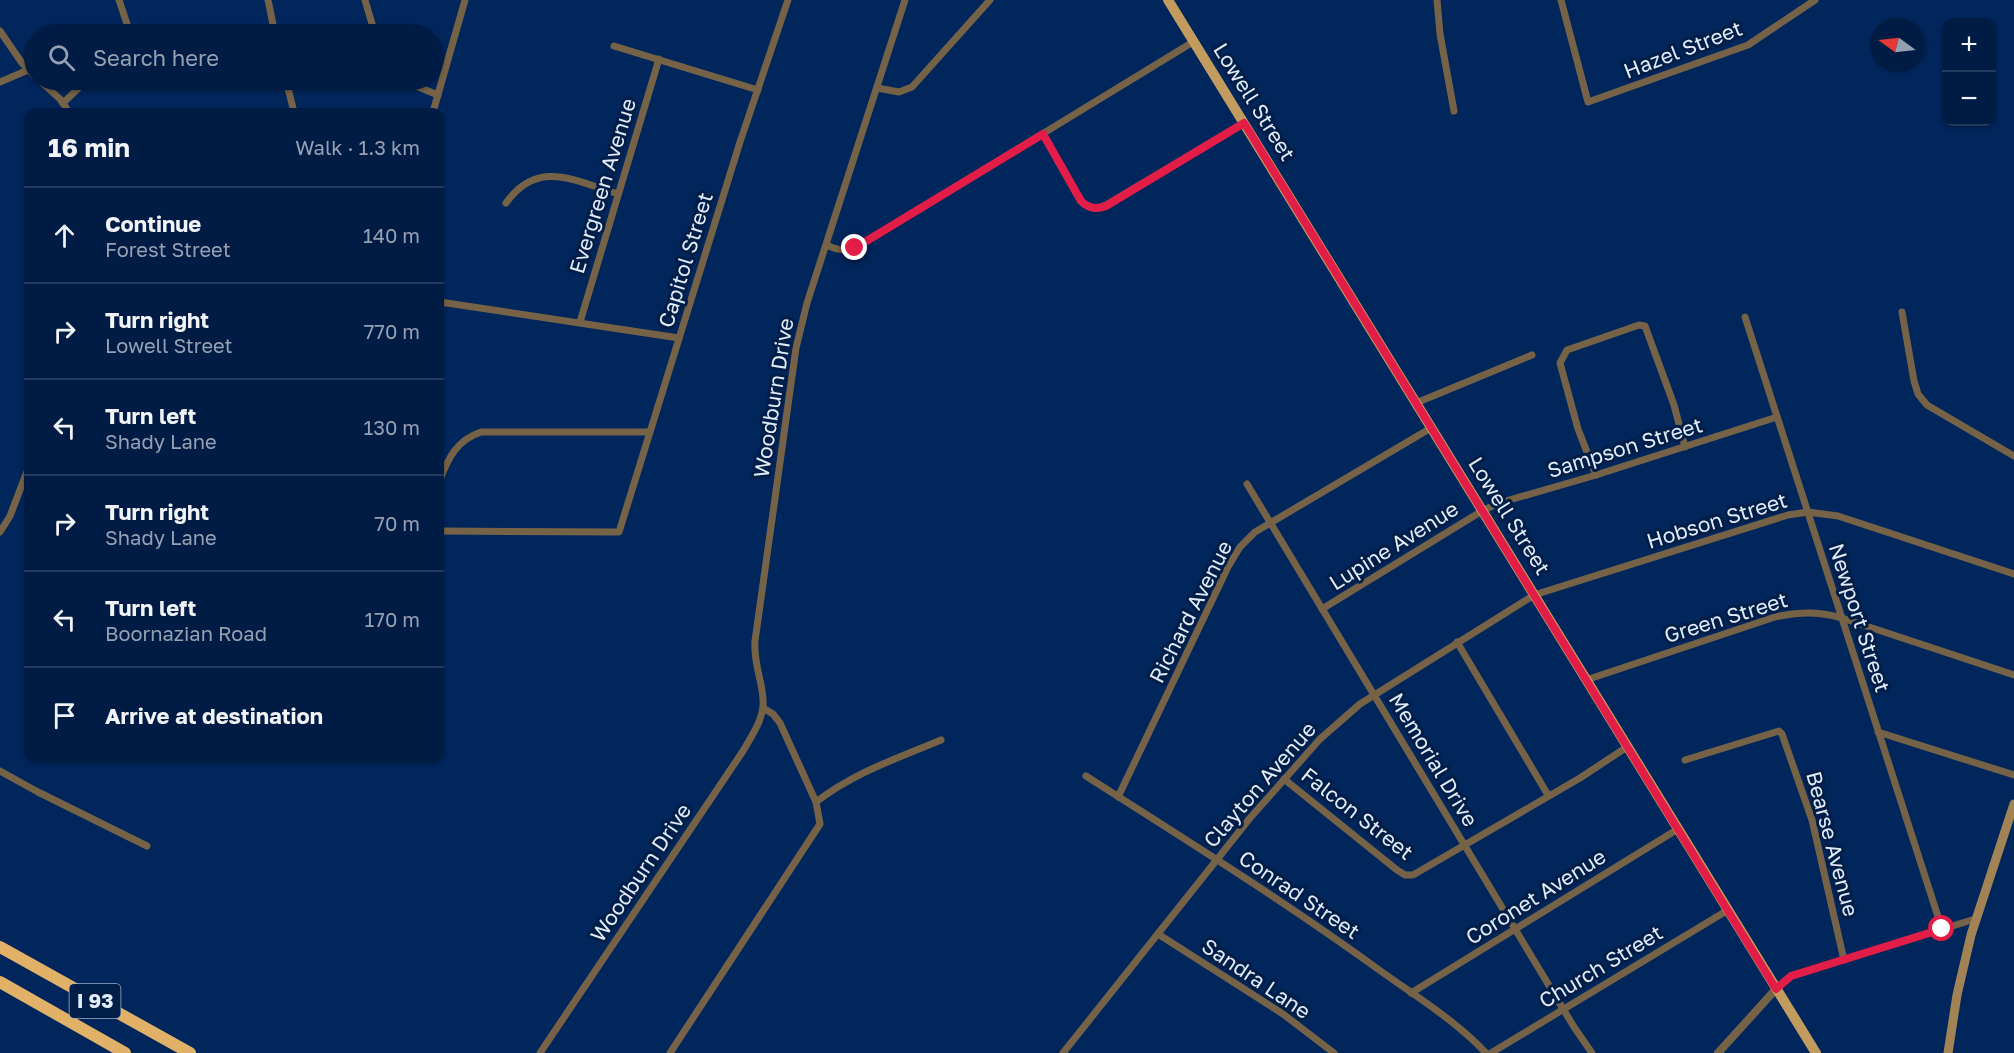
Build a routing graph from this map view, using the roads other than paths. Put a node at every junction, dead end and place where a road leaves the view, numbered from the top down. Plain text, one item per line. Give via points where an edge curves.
1 (119, 0) edge
2 (268, 0) edge
3 (365, 0) edge
4 (465, 0) edge
5 (788, 0) edge
6 (905, 0) edge
7 (990, 0) edge
8 (1168, 0) edge
9 (1437, 0) edge
10 (1561, 0) edge
11 (1815, 0) edge
12 (128, 24) edge
13 (273, 24) edge
14 (372, 24) edge
15 (0, 32) edge
16 (1194, 42) junction
17 (615, 46) dead end
18 (659, 60) junction
19 (24, 65) edge
20 (24, 72) edge
21 (444, 74) edge
22 (0, 82) edge
23 (877, 87) junction
24 (49, 90) edge
25 (77, 90) edge
26 (288, 90) edge
27 (425, 90) edge
28 (439, 90) edge
29 (758, 90) junction
30 (438, 95) junction
31 (63, 103) junction
32 (66, 108) edge
33 (293, 108) edge
34 (434, 108) edge
35 (1454, 111) dead end
36 (1244, 123) junction
37 (1043, 134) junction
38 (618, 194) junction
39 (506, 203) dead end
40 (827, 245) junction
41 (444, 303) edge
42 (1902, 312) dead end
43 (1745, 317) dead end
44 (580, 322) junction
45 (679, 338) junction
46 (1532, 355) dead end
47 (1416, 404) junction
48 (1777, 417) junction
49 (1431, 428) junction
50 (650, 432) junction
51 (1685, 447) junction
52 (2014, 456) edge
53 (444, 471) edge
54 (1596, 475) junction
55 (24, 479) edge
56 (1247, 484) dead end
57 (1482, 511) junction
58 (1808, 512) junction
59 (1271, 523) junction
60 (444, 531) edge
61 (0, 532) edge
62 (2014, 574) edge
63 (1534, 595) junction
64 (1322, 609) junction
65 (1842, 618) junction
66 (1457, 642) junction
67 (2014, 675) edge
68 (1586, 680) junction
69 (1374, 694) junction
70 (763, 708) junction
71 (1878, 732) junction
72 (941, 740) dead end
73 (1627, 747) junction
74 (1685, 760) dead end
75 (0, 771) edge
76 (2014, 775) edge
77 (1086, 776) dead end
78 (1284, 779) junction
79 (1548, 795) junction
80 (1118, 797) junction
81 (816, 802) junction
82 (2014, 804) edge
83 (1678, 829) junction
84 (1464, 845) junction
85 (147, 846) dead end
86 (1217, 860) junction
87 (1728, 910) junction
88 (1975, 919) junction
89 (1515, 929) junction
90 (1942, 929) junction
91 (1158, 934) junction
92 (0, 947) edge
93 (1844, 960) junction
94 (0, 982) edge
95 (1776, 989) junction
96 (1411, 993) junction
97 (1563, 1009) junction
98 (125, 1053) edge
99 (190, 1053) edge
100 (540, 1053) edge
101 (670, 1053) edge
102 (1063, 1053) edge
103 (1334, 1053) edge
104 (1486, 1053) edge
105 (1491, 1053) edge
106 (1592, 1053) edge
107 (1718, 1053) edge
108 (1816, 1053) edge
109 (1948, 1053) edge

1 - 12 street
2 - 13 street
3 - 14 street
4 - 21 street
5 - 29 street, Capitol Street
6 - 23 street, Woodburn Drive
7 - 23 street via 912,87 899,93
8 - 16 main road, Lowell Street
9 - 35 street
10 - 11 street, Hazel Street via 1588,102 1748,45
15 - 19 street
16 - 36 main road, Lowell Street
16 - 37 street
17 - 18 street
18 - 29 street
18 - 38 street, Evergreen Avenue
20 - 22 street
23 - 40 street, Woodburn Drive
24 - 31 street
25 - 31 street
26 - 33 street
27 - 30 street
28 - 30 street
29 - 45 street, Capitol Street
30 - 34 street
31 - 32 street
36 - 37 street via 1106,206 1095,208 1081,201
36 - 47 main road, Lowell Street
37 - 40 street via 855,248 841,250
38 - 39 street via 552,175 530,181
38 - 44 street, Evergreen Avenue
40 - 70 street, Woodburn Drive via 792,369 754,653
41 - 44 street
42 - 52 street via 1918,394 1927,405
43 - 48 street, Newport Street
44 - 45 street
45 - 50 street, Capitol Street
46 - 47 street
47 - 49 main road, Lowell Street
48 - 51 street, Sampson Street
48 - 58 street, Newport Street
49 - 57 main road, Lowell Street
49 - 59 street, Richard Avenue
50 - 53 street via 481,432 454,449
50 - 60 street, Capitol Street via 619,532
51 - 54 street, Sampson Street
51 - 54 street via 1645,326 1639,325 1567,350 1560,363 1578,429
54 - 57 street, Sampson Street
55 - 61 street
56 - 59 street, Memorial Drive
57 - 63 main road, Lowell Street
57 - 64 street, Lupine Avenue
58 - 62 street, Hobson Street via 1838,516
58 - 63 street, Hobson Street
58 - 65 street, Newport Street
59 - 64 street, Memorial Drive
59 - 80 street, Richard Avenue via 1247,539 1233,557
63 - 66 street, Clayton Avenue
63 - 68 main road, Lowell Street
64 - 69 street, Memorial Drive
65 - 67 street, Green Street
65 - 68 street, Green Street via 1804,612 1776,617
65 - 71 street, Newport Street
66 - 69 street, Clayton Avenue
66 - 79 street
68 - 73 main road, Lowell Street
69 - 78 street, Clayton Avenue via 1339,721
69 - 84 street, Memorial Drive
70 - 81 street via 780,723
70 - 100 street, Woodburn Drive via 743,751
71 - 76 street
71 - 90 street, Newport Street
72 - 81 street via 857,775
73 - 79 street, Falcon Street
73 - 83 main road, Lowell Street
74 - 93 street, Bearse Avenue via 1779,731 1782,734 1812,820
75 - 85 street
77 - 80 street, Conrad Street
78 - 84 street, Falcon Street via 1405,874 1423,870
78 - 86 street, Clayton Avenue
79 - 84 street, Falcon Street
80 - 86 street, Conrad Street
81 - 101 street via 820,820 816,833
82 - 88 main road
83 - 87 main road, Lowell Street
83 - 89 street, Coronet Avenue
84 - 89 street, Memorial Drive
86 - 91 street, Clayton Avenue
86 - 96 street, Conrad Street
87 - 95 main road, Lowell Street
87 - 97 street, Church Street
88 - 90 street
88 - 109 main road
89 - 96 street, Coronet Avenue
89 - 97 street, Memorial Drive
90 - 93 street
91 - 102 street, Clayton Avenue
91 - 103 street, Sandra Lane via 1283,1014
92 - 99 highway, I 93
93 - 95 street via 1791,976
94 - 98 highway, I 93
95 - 107 street
95 - 108 main road, Lowell Street
96 - 104 street, Conrad Street
97 - 105 street, Church Street
97 - 106 street, Memorial Drive

